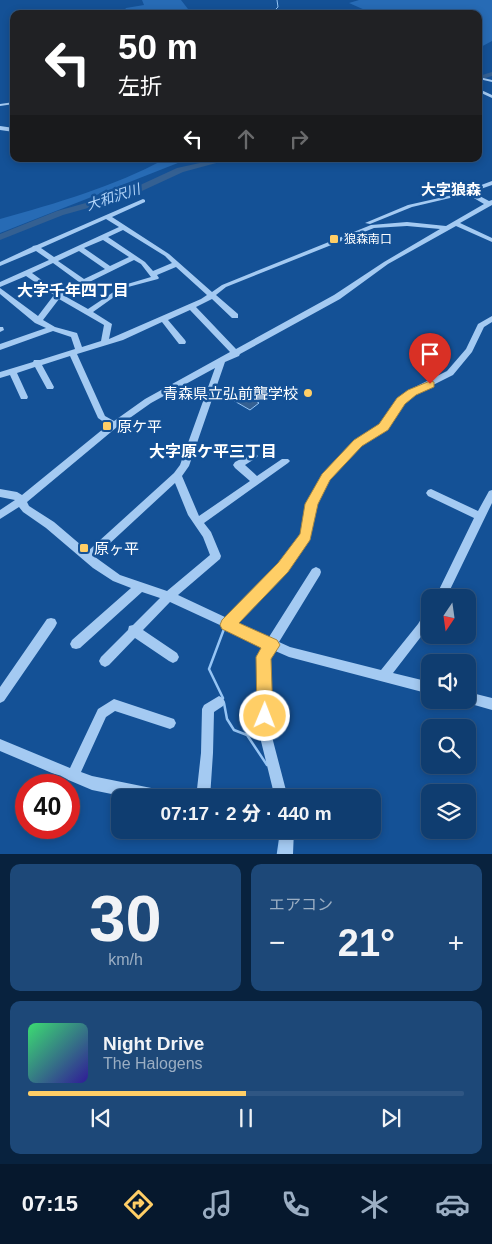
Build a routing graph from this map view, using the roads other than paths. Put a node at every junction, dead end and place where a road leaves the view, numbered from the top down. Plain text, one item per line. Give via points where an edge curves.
1 (492, 183) edge
2 (467, 192) junction
3 (143, 202) dead end
4 (490, 203) edge
5 (106, 217) junction
6 (455, 223) junction
7 (372, 226) junction
8 (122, 228) junction
9 (448, 228) junction
10 (103, 237) junction
11 (492, 240) edge
12 (35, 247) junction
13 (79, 248) junction
14 (134, 257) junction
15 (54, 260) junction
16 (0, 264) edge
17 (177, 264) junction
18 (110, 269) junction
19 (27, 273) junction
20 (152, 274) junction
21 (84, 282) junction
22 (0, 286) edge
23 (0, 290) edge
24 (58, 295) junction
25 (213, 296) junction
26 (10, 299) junction
27 (0, 304) edge
28 (192, 306) junction
29 (89, 312) junction
30 (235, 316) dead end
31 (163, 318) junction
32 (492, 318) edge
33 (38, 321) junction
34 (51, 329) junction
35 (105, 342) junction
36 (182, 342) dead end
37 (0, 347) edge
38 (76, 350) junction
39 (236, 354) junction
40 (37, 362) junction
41 (221, 362) junction
42 (12, 371) junction
43 (0, 375) edge
44 (50, 387) dead end
45 (24, 397) dead end
46 (114, 425) junction
47 (253, 456) dead end
48 (286, 462) dead end
49 (178, 476) junction
50 (255, 480) junction
51 (0, 492) edge
52 (431, 493) dead end
53 (492, 494) edge
54 (20, 502) junction
55 (0, 515) edge
56 (479, 516) junction
57 (198, 522) junction
58 (88, 557) junction
59 (316, 572) dead end
60 (141, 586) junction
61 (445, 589) edge
62 (169, 596) junction
63 (52, 623) dead end
64 (227, 625) junction
65 (421, 629) edge
66 (133, 630) junction
67 (76, 644) dead end
68 (272, 645) junction
69 (172, 657) dead end
70 (105, 661) dead end
71 (384, 675) junction
72 (421, 685) edge
73 (0, 697) edge
74 (476, 700) edge
75 (219, 702) dead end
76 (492, 704) edge
77 (170, 723) dead end
78 (0, 746) edge
79 (68, 774) edge
80 (74, 774) edge
81 (80, 779) edge
82 (122, 789) edge
83 (204, 789) edge
84 (280, 789) edge
85 (287, 839) edge
86 (286, 854) edge

1 - 2 street
2 - 4 street
2 - 7 street via 410,206 368,223
3 - 5 street
4 - 6 street
5 - 8 street
5 - 12 street
6 - 9 street
6 - 11 street
7 - 9 street via 407,224
7 - 25 street via 224,286
8 - 10 street
8 - 17 street
9 - 39 street
10 - 13 street
10 - 14 street
12 - 15 street
12 - 16 street
13 - 15 street
13 - 18 street
14 - 18 street
14 - 20 street via 144,263
15 - 19 street
15 - 21 street
17 - 20 street
17 - 25 street
18 - 21 street
19 - 22 street
19 - 24 street
20 - 29 street via 156,278 126,286
21 - 24 street
23 - 26 street
24 - 29 street
24 - 33 street
25 - 28 street
25 - 30 street
26 - 27 street
26 - 33 street
28 - 31 street
28 - 39 street
29 - 35 street via 108,324
31 - 35 street
31 - 36 street
32 - 64 street via 481,326 469,350 450,373 401,401 384,427 358,443 326,477 312,504 306,536 283,568
33 - 34 street
34 - 37 street
34 - 38 street via 74,335
35 - 38 street
38 - 40 street
38 - 46 street via 102,418
39 - 41 street
40 - 42 street
40 - 44 street
41 - 46 street via 154,398
41 - 49 street via 192,446
42 - 43 street
42 - 45 street
46 - 54 street
47 - 50 street via 238,465
48 - 50 street
49 - 57 street
49 - 58 street
50 - 57 street
51 - 54 street via 17,496
52 - 56 street
53 - 56 street
54 - 55 street
54 - 58 street
56 - 61 street via 478,525
57 - 62 street via 216,556
58 - 60 street via 117,578
59 - 68 street
60 - 62 street
60 - 67 street
62 - 64 street
62 - 66 street
63 - 73 street
64 - 68 street
65 - 71 street
66 - 69 street
66 - 70 street
68 - 71 street
68 - 84 street via 263,657 265,733
71 - 72 street
74 - 76 street
75 - 83 street via 208,709
77 - 80 street via 114,705 102,713
78 - 79 street
81 - 82 street
85 - 86 street

